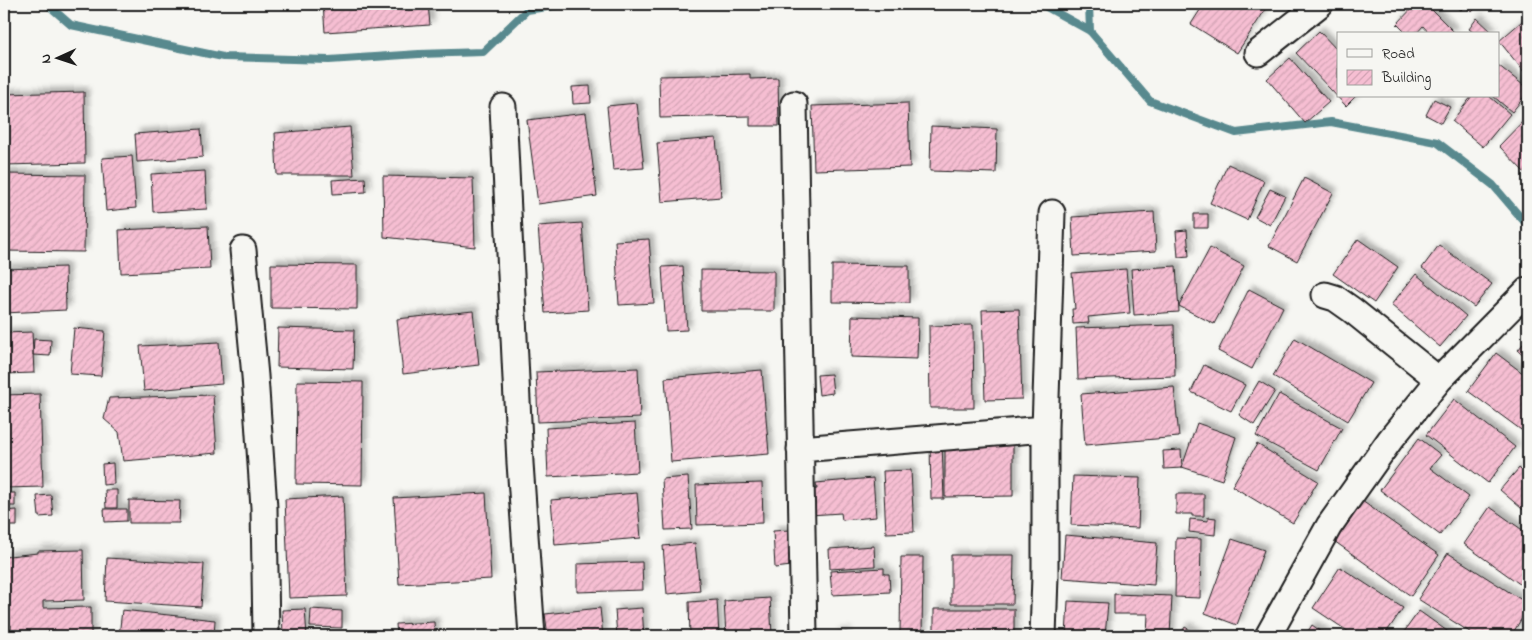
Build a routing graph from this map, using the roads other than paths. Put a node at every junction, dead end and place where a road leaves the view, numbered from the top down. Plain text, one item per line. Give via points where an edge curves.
1 (1320, 4) edge
2 (1258, 53) dead end
3 (794, 104) dead end
4 (502, 106) dead end
5 (1052, 213) dead end
6 (243, 250) dead end
7 (1528, 290) edge
8 (1325, 294) dead end
9 (1439, 380) junction
10 (1045, 429) junction
11 (800, 449) junction
12 (266, 636) edge
13 (532, 636) edge
14 (804, 636) edge
15 (1043, 636) edge
16 (1268, 636) edge

1 - 2 street
3 - 11 street
4 - 13 street
5 - 10 street
6 - 12 street via 264,508
7 - 9 street
8 - 9 street via 1352,310
9 - 16 street via 1390,440 1329,526
10 - 11 street
10 - 15 street
11 - 14 street

